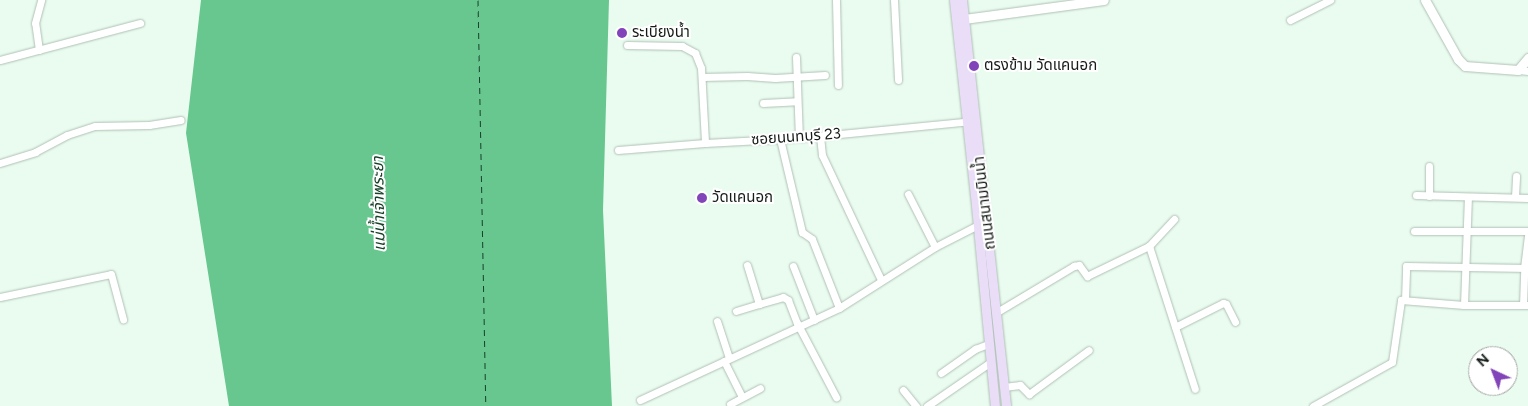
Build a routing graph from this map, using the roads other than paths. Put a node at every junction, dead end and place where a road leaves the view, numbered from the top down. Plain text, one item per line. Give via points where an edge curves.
1 (41, 0) edge
2 (836, 0) edge
3 (894, 0) edge
4 (954, 0) edge
5 (962, 0) edge
6 (1104, 0) edge
7 (1330, 0) edge
8 (1425, 0) edge
9 (964, 19) junction
10 (1290, 20) dead end
11 (140, 23) dead end
12 (626, 45) dead end
13 (39, 50) junction
14 (796, 57) dead end
15 (1528, 58) edge
16 (0, 60) edge
17 (1518, 70) junction
18 (1528, 71) edge
19 (825, 75) dead end
20 (702, 77) junction
21 (796, 77) junction
22 (898, 80) dead end
23 (838, 85) dead end
24 (797, 101) junction
25 (763, 103) dead end
26 (181, 120) dead end
27 (971, 121) junction
28 (820, 136) junction
29 (799, 138) junction
30 (780, 139) junction
31 (705, 143) junction
32 (618, 150) dead end
33 (0, 163) edge
34 (1429, 166) dead end
35 (1516, 176) dead end
36 (908, 194) dead end
37 (1416, 196) dead end
38 (1429, 196) junction
39 (1468, 197) junction
40 (1515, 197) junction
41 (1528, 198) edge
42 (1174, 220) dead end
43 (978, 225) junction
44 (1467, 230) junction
45 (1414, 231) dead end
46 (1528, 231) edge
47 (1528, 236) edge
48 (1149, 246) junction
49 (935, 247) junction
50 (747, 265) dead end
51 (793, 266) dead end
52 (1467, 266) junction
53 (1526, 268) edge
54 (882, 280) junction
55 (0, 297) edge
56 (1405, 300) junction
57 (759, 304) junction
58 (1464, 305) junction
59 (1526, 305) edge
60 (838, 308) junction
61 (736, 311) dead end
62 (997, 312) junction
63 (123, 319) dead end
64 (814, 320) junction
65 (717, 321) dead end
66 (1235, 322) dead end
67 (799, 327) junction
68 (1175, 327) junction
69 (988, 344) junction
70 (1088, 350) dead end
71 (727, 360) junction
72 (989, 363) junction
73 (942, 374) dead end
74 (1004, 387) junction
75 (760, 388) dead end
76 (1195, 389) dead end
77 (903, 390) dead end
78 (742, 397) junction
79 (836, 397) dead end
80 (640, 400) dead end
81 (730, 404) dead end
82 (916, 406) edge
83 (927, 406) edge
84 (995, 406) edge
85 (1006, 406) edge
86 (1313, 406) edge

1 - 13 street via 35,23
2 - 23 street
3 - 22 street
4 - 27 main road, ถนนสนามบินน้ำ
5 - 9 main road, ถนนสนามบินน้ำ
6 - 9 street
7 - 10 street
8 - 17 street via 1461,63
9 - 27 main road, ถนนสนามบินน้ำ
11 - 13 street
12 - 20 street via 682,46 695,53
13 - 16 street
14 - 21 street
15 - 17 street
17 - 18 street
19 - 21 street
20 - 21 street
20 - 31 street
21 - 24 street
24 - 25 street
24 - 29 street
26 - 33 street via 149,125 95,126
27 - 28 street, ซอยนนทบุรี 23
27 - 43 main road, ถนนสนามบินน้ำ
27 - 62 main road, ถนนสนามบินน้ำ
28 - 29 street, ซอยนนทบุรี 23
28 - 54 street via 822,155
29 - 30 street, ซอยนนทบุรี 23
30 - 31 street, ซอยนนทบุรี 23
30 - 60 street via 802,232 812,239
31 - 32 street, ซอยนนทบุรี 23
34 - 38 street
35 - 40 street
36 - 49 street
37 - 38 street
38 - 39 street
39 - 40 street
39 - 44 street
40 - 41 street
42 - 48 street
43 - 49 street
43 - 69 main road, ถนนสนามบินน้ำ
44 - 45 street
44 - 46 street
44 - 52 street
47 - 53 street
48 - 62 street via 1087,276 1079,265 1074,266
48 - 68 street
49 - 54 street
50 - 57 street
51 - 64 street
52 - 53 street
52 - 56 street via 1406,266
52 - 58 street
53 - 59 street
54 - 60 street
55 - 63 street via 111,274
56 - 58 street
56 - 86 street via 1399,302 1392,362
57 - 61 street
57 - 67 street via 786,298
58 - 59 street
60 - 64 street
62 - 74 main road, ถนนสนามบินน้ำ
64 - 67 street
65 - 71 street
66 - 68 street via 1223,303
67 - 71 street
67 - 79 street
68 - 76 street
69 - 72 main road, ถนนสนามบินน้ำ
69 - 73 street via 975,349
70 - 74 street via 1029,394 1020,385
71 - 78 street
71 - 80 street
72 - 83 street
72 - 84 main road, ถนนสนามบินน้ำ
74 - 85 main road, ถนนสนามบินน้ำ
75 - 78 street
77 - 82 street
78 - 81 street

